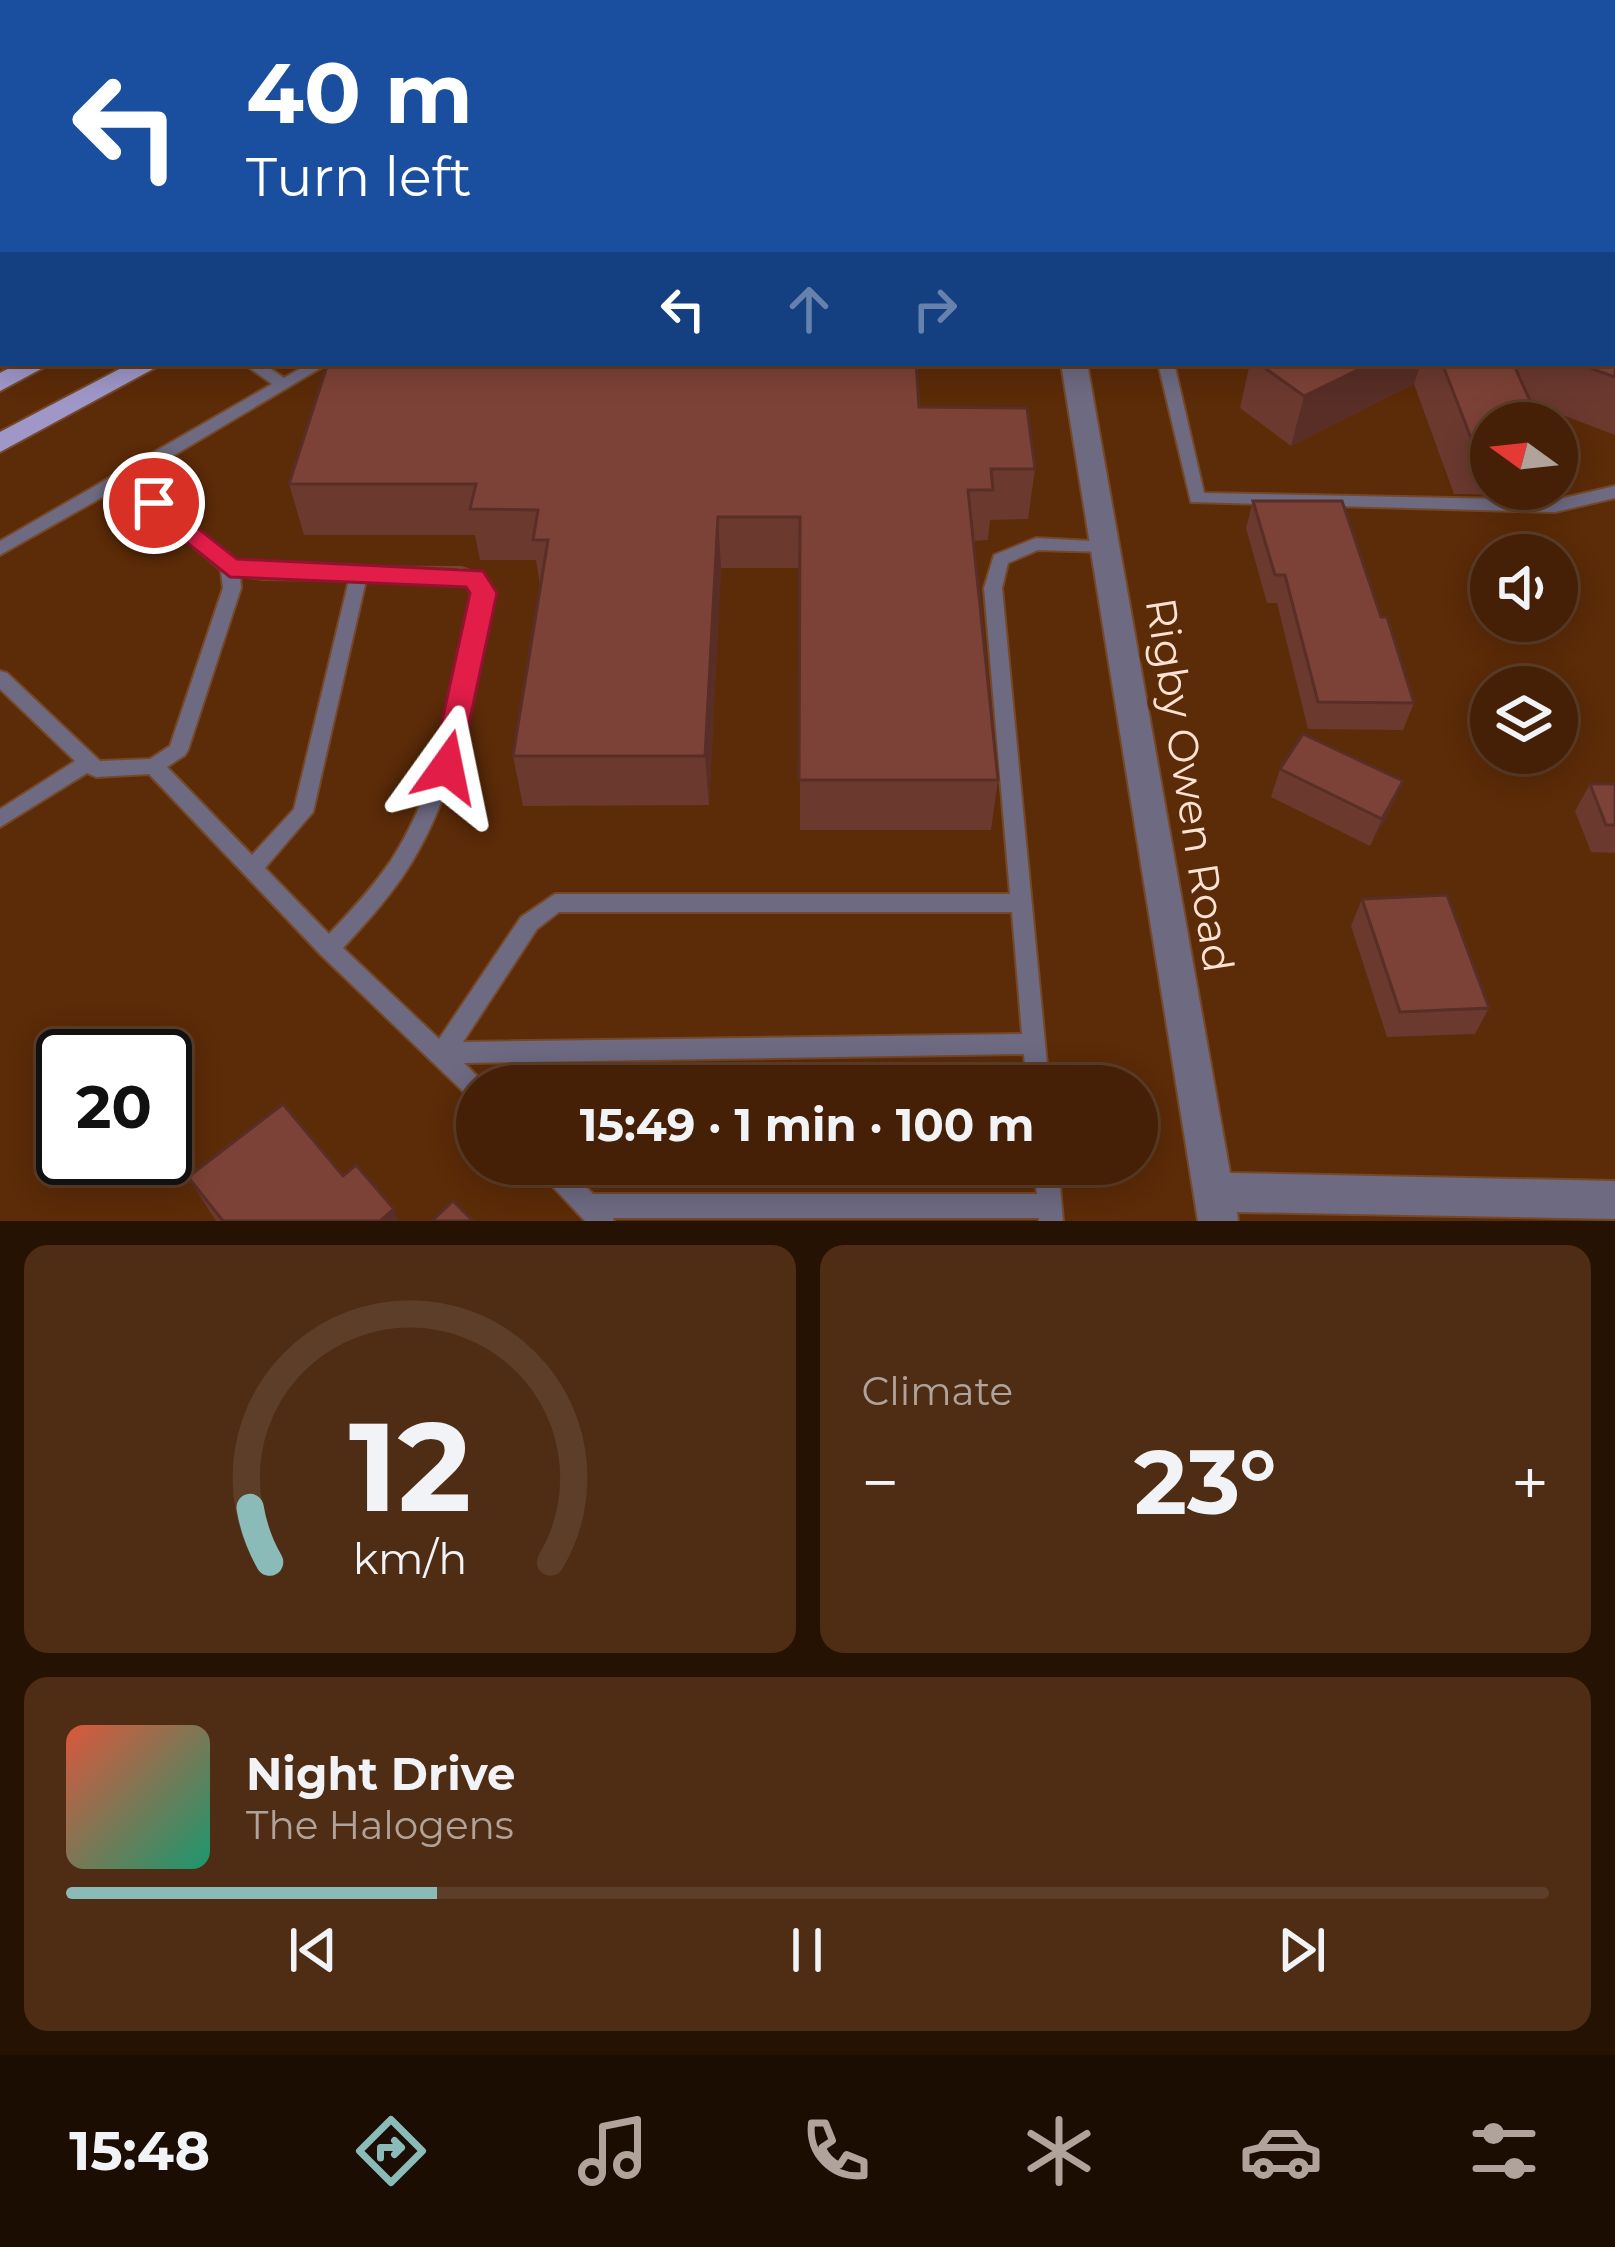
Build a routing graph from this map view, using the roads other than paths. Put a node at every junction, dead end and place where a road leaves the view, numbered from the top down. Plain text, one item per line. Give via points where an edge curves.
1 (33, 366) edge
2 (145, 366) edge
3 (256, 366) edge
4 (316, 366) edge
5 (1075, 366) edge
6 (1167, 366) edge
7 (0, 383) edge
8 (284, 385) junction
9 (0, 443) edge
10 (123, 478) junction
11 (1615, 492) edge
12 (1105, 546) junction
13 (0, 549) edge
14 (230, 568) junction
15 (359, 573) junction
16 (0, 678) edge
17 (88, 761) junction
18 (154, 766) junction
19 (0, 819) edge
20 (252, 868) junction
21 (1021, 903) junction
22 (329, 948) junction
23 (1034, 1044) junction
24 (443, 1053) junction
25 (1036, 1065) edge
26 (456, 1067) edge
27 (568, 1185) edge
28 (1615, 1201) edge
29 (1215, 1207) edge
30 (595, 1214) edge
31 (1050, 1214) edge

1 - 7 main road
2 - 9 main road
3 - 8 lane
4 - 8 lane
5 - 12 street, Rigby Owen Road
6 - 11 lane via 1197,498 1555,506
8 - 10 lane
10 - 13 lane
10 - 14 lane
12 - 21 lane via 1036,544 1000,560 992,588
12 - 29 street, Rigby Owen Road
14 - 15 lane
14 - 18 lane via 232,587 178,750
15 - 20 lane via 303,812
15 - 22 lane via 461,574 483,593 447,767 424,829 370,909
16 - 17 lane
17 - 18 lane via 96,769
17 - 19 lane
18 - 20 lane
20 - 22 lane
21 - 23 lane
21 - 24 lane via 555,903 529,923
22 - 24 lane
23 - 24 lane
23 - 25 lane
24 - 26 lane
27 - 30 lane
28 - 29 street
30 - 31 lane

